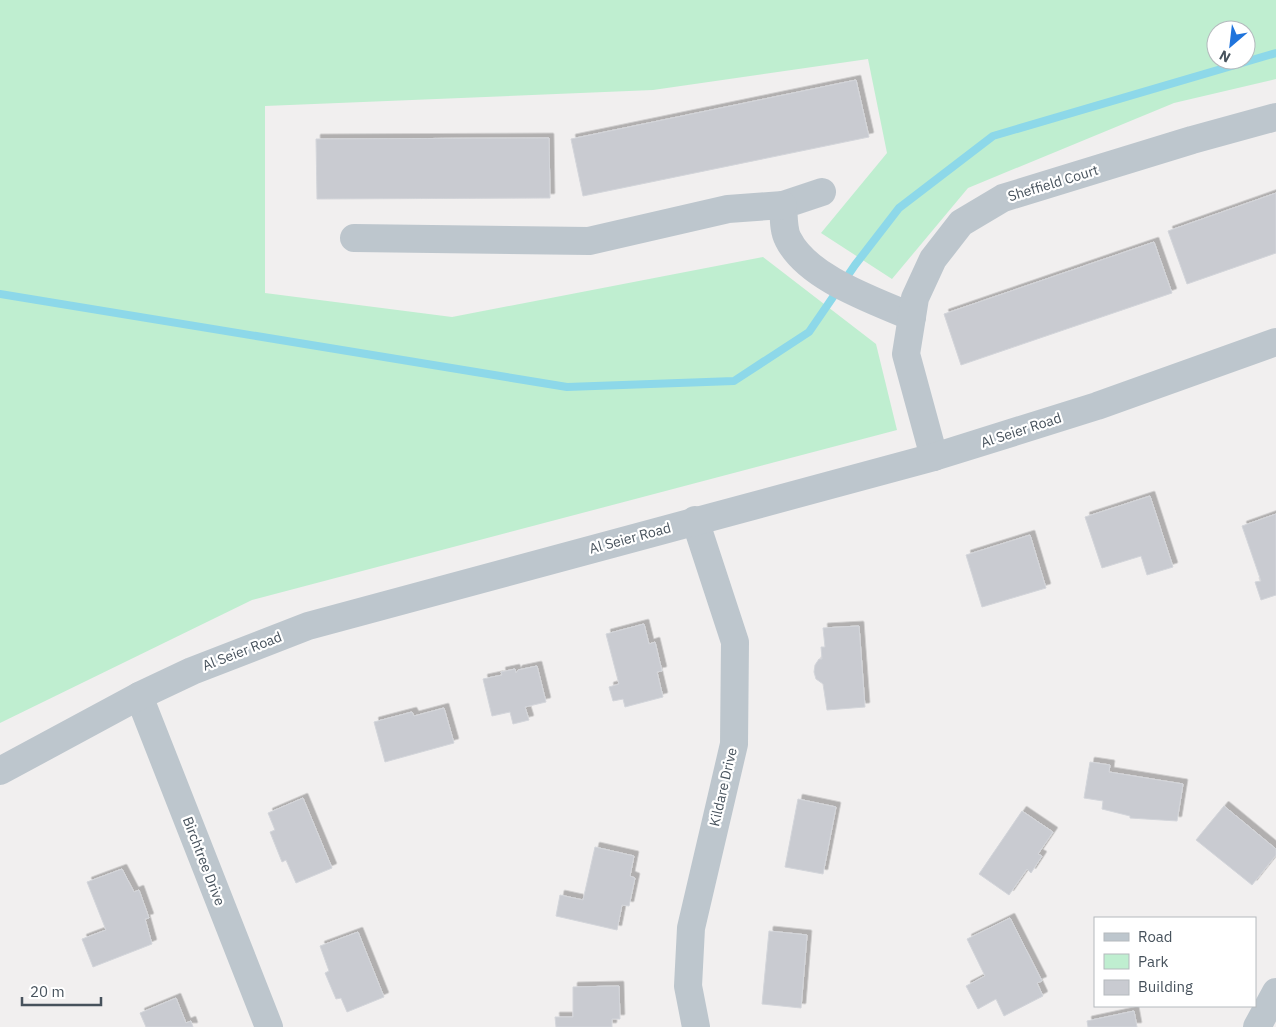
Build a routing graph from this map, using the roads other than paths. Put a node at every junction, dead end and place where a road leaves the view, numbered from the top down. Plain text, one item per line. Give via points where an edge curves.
1 (1276, 117) edge
2 (822, 192) dead end
3 (783, 205) junction
4 (354, 238) dead end
5 (912, 317) junction
6 (1276, 342) edge
7 (934, 458) junction
8 (695, 520) junction
9 (138, 696) junction
10 (0, 772) edge
11 (1268, 994) edge
12 (270, 1027) edge
13 (696, 1027) edge
14 (1257, 1027) edge

1 - 5 street, Sheffield Court via 1003,198 961,223 933,258 915,298
2 - 3 street
3 - 4 street via 728,209 589,240
3 - 5 street via 786,237 799,257 859,294
5 - 7 street, Sheffield Court via 906,354
6 - 7 street, Al Seier Road via 1098,406
7 - 8 street, Al Seier Road
8 - 9 street, Al Seier Road via 308,626 192,671
8 - 13 street, Kildare Drive via 735,642 734,744 691,928 688,986
9 - 10 street, Al Seier Road
9 - 12 street, Birchtree Drive
11 - 14 street

